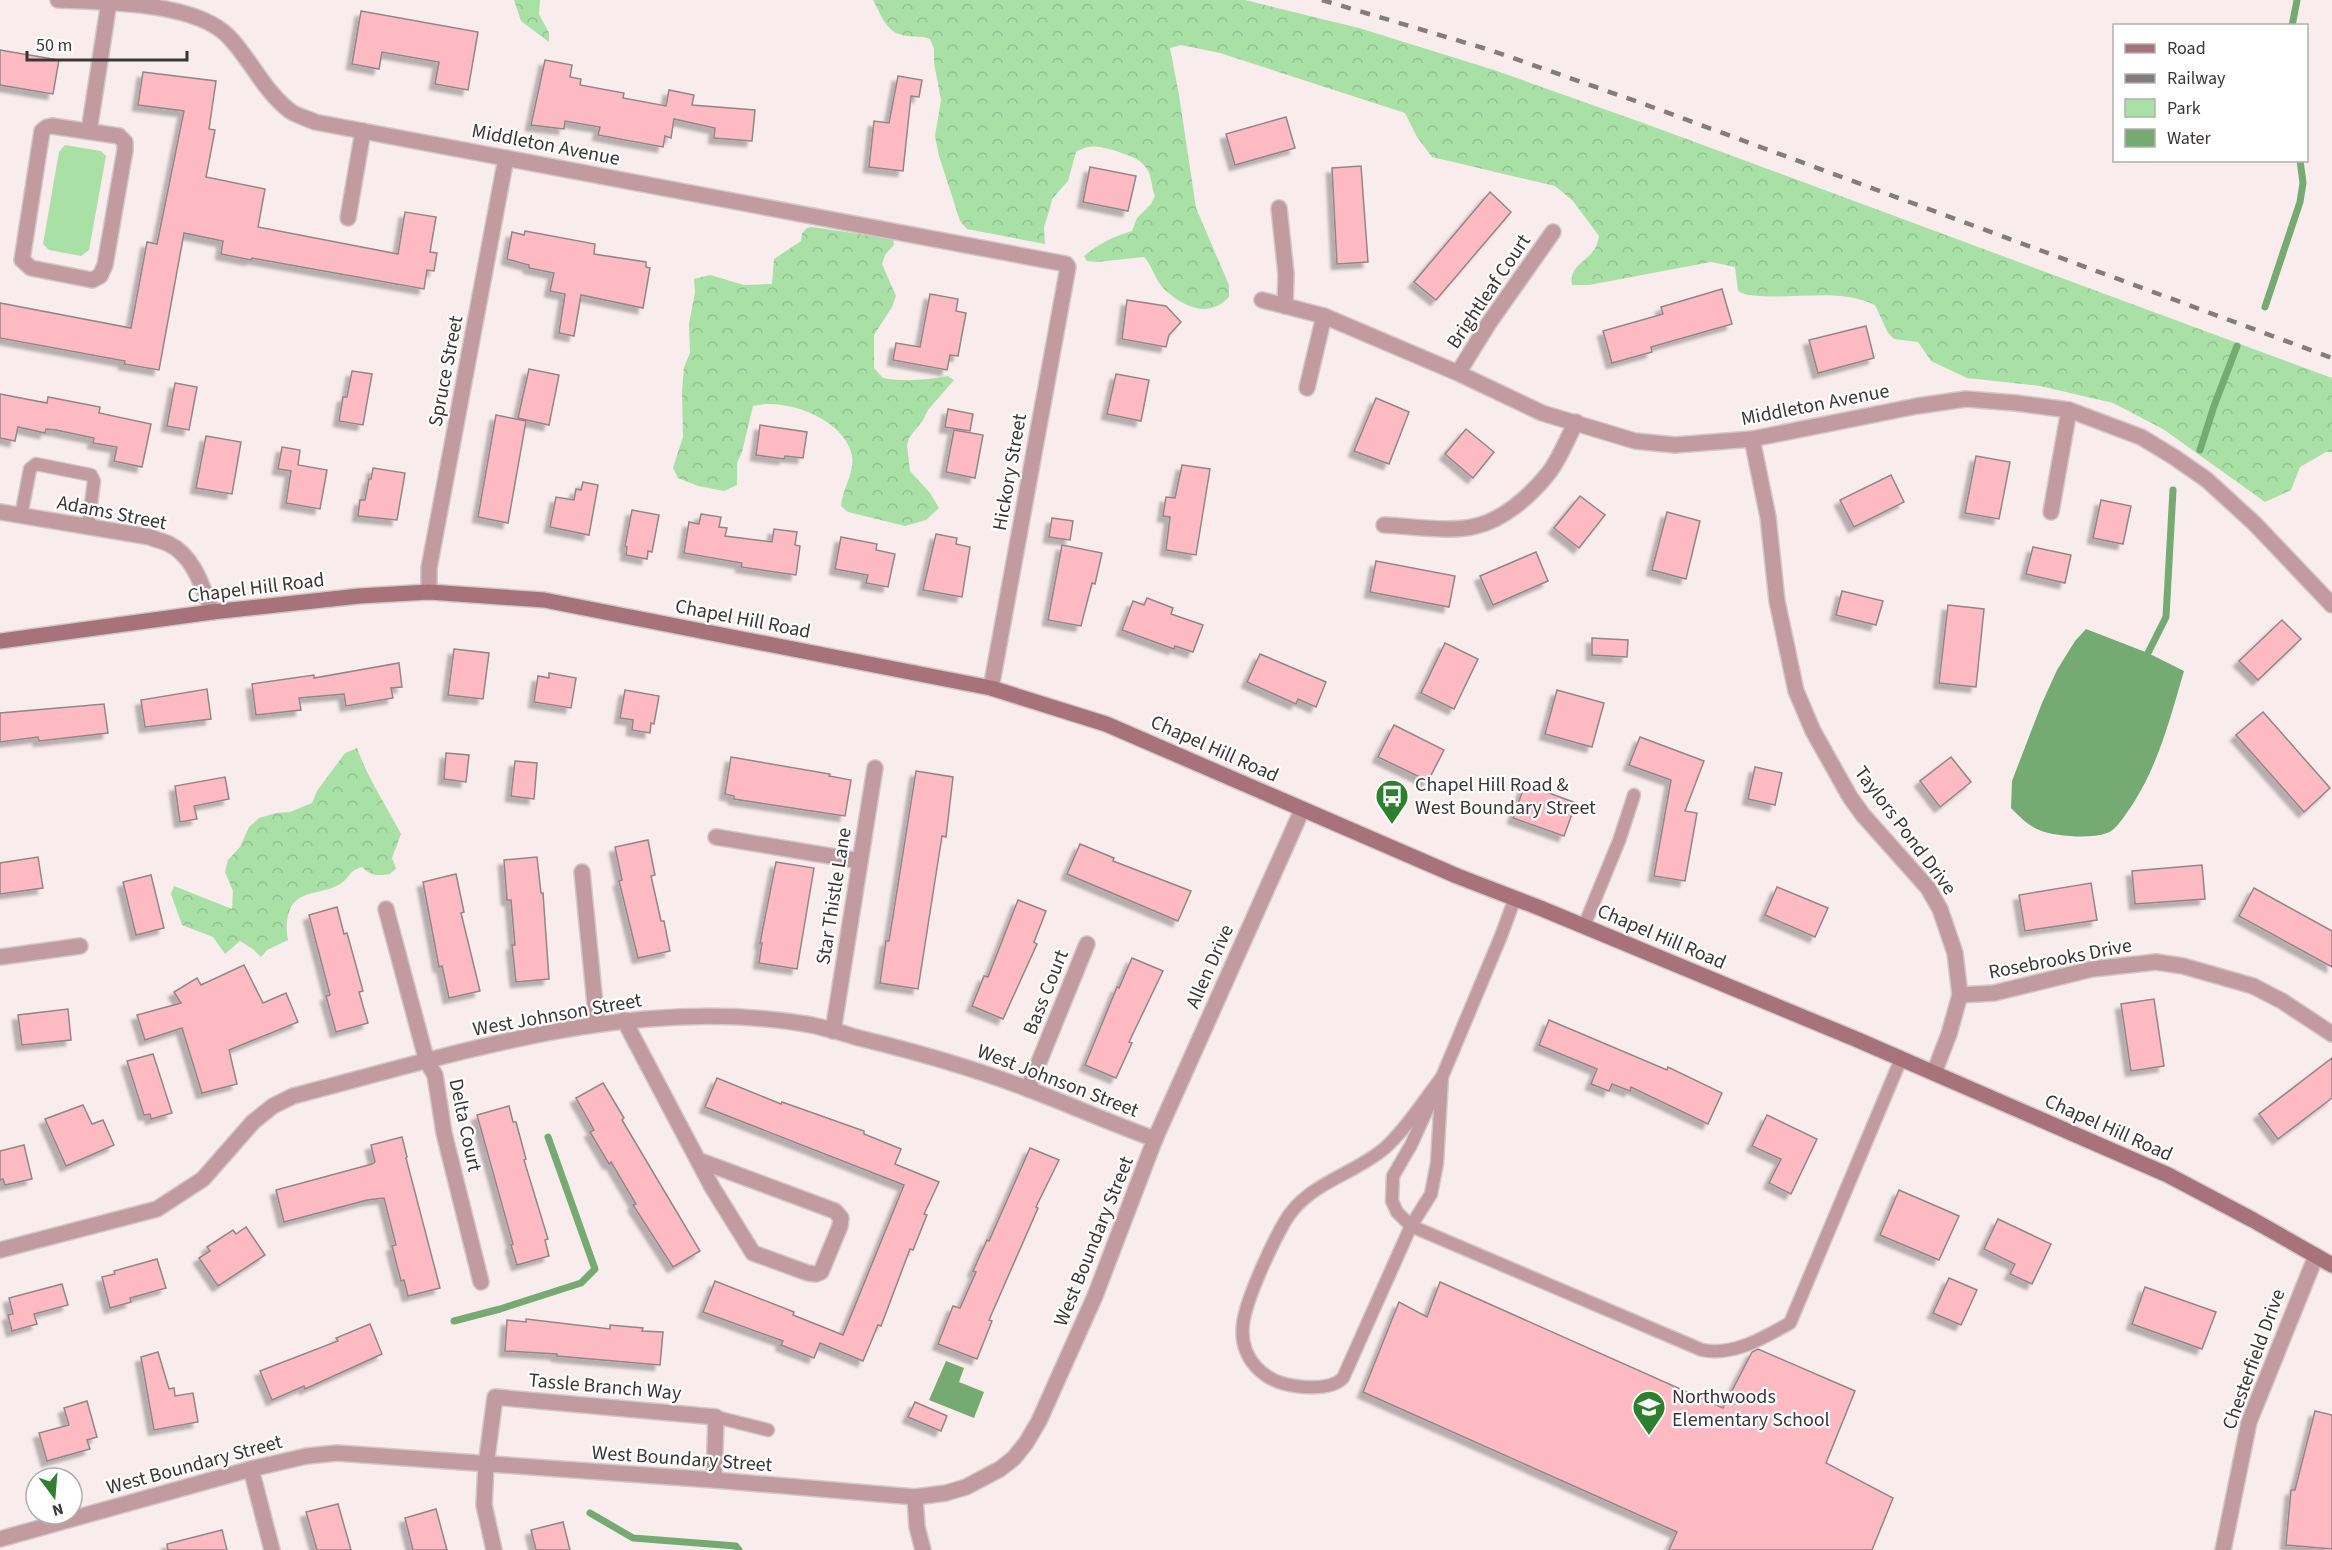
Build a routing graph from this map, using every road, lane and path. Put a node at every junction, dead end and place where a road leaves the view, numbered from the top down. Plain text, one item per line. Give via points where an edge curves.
1 (58, 0) edge
2 (109, 2) junction
3 (88, 131) junction
4 (363, 131) junction
5 (506, 158) junction
6 (1279, 208) dead end
7 (348, 218) dead end
8 (1553, 232) dead end
9 (1066, 264) joint
10 (1262, 300) dead end
11 (1285, 306) junction
12 (1324, 316) junction
13 (1458, 373) junction
14 (1307, 388) dead end
15 (2069, 410) junction
16 (1576, 422) junction
17 (1752, 439) junction
18 (0, 512) edge
19 (2051, 512) dead end
20 (21, 516) junction
21 (1384, 525) dead end
22 (88, 527) junction
23 (429, 592) junction
24 (2332, 605) edge
25 (212, 612) junction
26 (0, 640) edge
27 (991, 688) junction
28 (875, 768) dead end
29 (1634, 795) dead end
30 (1302, 810) junction
31 (716, 837) dead end
32 (860, 861) junction
33 (582, 872) dead end
34 (1515, 898) junction
35 (386, 909) dead end
36 (1584, 926) junction
37 (1088, 944) dead end
38 (80, 946) dead end
39 (0, 957) edge
40 (1960, 994) junction
41 (624, 1020) junction
42 (597, 1024) junction
43 (833, 1031) junction
44 (2332, 1034) edge
45 (1901, 1059) junction
46 (427, 1062) junction
47 (1934, 1073) junction
48 (1442, 1077) junction
49 (1028, 1089) junction
50 (1155, 1139) junction
51 (698, 1160) junction
52 (1411, 1226) junction
53 (0, 1250) edge
54 (2316, 1256) junction
55 (2332, 1265) edge
56 (482, 1282) dead end
57 (716, 1417) junction
58 (768, 1430) dead end
59 (486, 1465) junction
60 (251, 1469) junction
61 (714, 1480) junction
62 (915, 1497) junction
63 (0, 1539) edge
64 (272, 1550) edge
65 (494, 1550) edge
66 (923, 1550) edge
67 (2223, 1550) edge

1 - 2 street, Middleton Avenue
2 - 3 street
2 - 4 street, Middleton Avenue via 158,8 208,22 230,37 262,82 291,112 315,122
3 - 3 street via 52,126 42,131 21,255 27,267 88,280 103,272 125,145 119,136
4 - 5 street, Middleton Avenue
4 - 7 street
5 - 9 street, Middleton Avenue
5 - 23 street, Spruce Street via 429,568
6 - 11 street
8 - 13 street, Brightleaf Court
9 - 27 street, Hickory Street
10 - 11 street, Middleton Avenue
11 - 12 street, Middleton Avenue
12 - 13 street, Middleton Avenue
12 - 14 street
13 - 16 street, Middleton Avenue via 1542,413
15 - 17 street, Middleton Avenue via 1966,399
15 - 19 street
15 - 24 street, Middleton Avenue via 2141,437 2207,480
16 - 17 street, Middleton Avenue via 1635,441 1675,445
16 - 21 street via 1548,474 1493,521 1459,528
17 - 40 street, Taylors Pond Drive via 1768,517 1777,601 1796,691 1813,731 1850,797 1918,875 1940,909 1955,953
18 - 20 street, Adams Street
20 - 22 street, Adams Street
20 - 22 lane via 31,466 36,464 93,478
22 - 25 street, Adams Street via 169,544 199,576
23 - 25 main road, Chapel Hill Road
23 - 27 main road, Chapel Hill Road via 544,600
25 - 26 main road, Chapel Hill Road
27 - 30 main road, Chapel Hill Road via 1106,723
28 - 32 street, Star Thistle Lane
29 - 36 lane
30 - 34 main road, Chapel Hill Road
30 - 50 street, Allen Drive
31 - 32 street
32 - 43 street, Star Thistle Lane
33 - 42 street
34 - 36 main road, Chapel Hill Road
34 - 48 lane
35 - 46 street, Delta Court
36 - 45 main road, Chapel Hill Road
37 - 49 street, Bass Court
38 - 39 street
40 - 44 street, Rosebrooks Drive via 1994,993 2092,969 2156,962 2253,986
40 - 47 street, Taylors Pond Drive
41 - 42 street, West Johnson Street
41 - 43 street, West Johnson Street via 730,1017 807,1024
41 - 51 street
42 - 46 street, West Johnson Street
43 - 49 street, West Johnson Street via 927,1054
45 - 47 main road, Chapel Hill Road
45 - 52 lane via 1790,1323 1749,1344 1731,1350 1702,1350
46 - 53 street, West Johnson Street via 277,1103 253,1122 203,1179 157,1209
46 - 56 street, Delta Court via 435,1075 444,1133
47 - 54 main road, Chapel Hill Road via 2168,1175
48 - 52 lane via 1436,1178 1425,1206
48 - 52 lane via 1393,1176 1392,1201 1396,1212
48 - 52 lane via 1386,1147 1307,1194 1284,1222 1245,1313 1244,1341 1256,1367 1280,1384 1307,1387 1339,1382
49 - 50 street, West Johnson Street
50 - 62 street, West Boundary Street via 1095,1296 1026,1443 1014,1458 980,1481 946,1493
51 - 51 street via 753,1253 808,1273 821,1272 840,1226 841,1218 835,1211
54 - 55 main road, Chapel Hill Road
54 - 67 street, Chesterfield Drive via 2249,1422
57 - 58 lane
57 - 59 street, Tassle Branch Way via 495,1397
57 - 61 street
59 - 60 street, West Boundary Street via 337,1453
59 - 61 street, West Boundary Street
59 - 65 street via 484,1504
60 - 63 street, West Boundary Street
60 - 64 street
61 - 62 street, West Boundary Street
62 - 66 street

